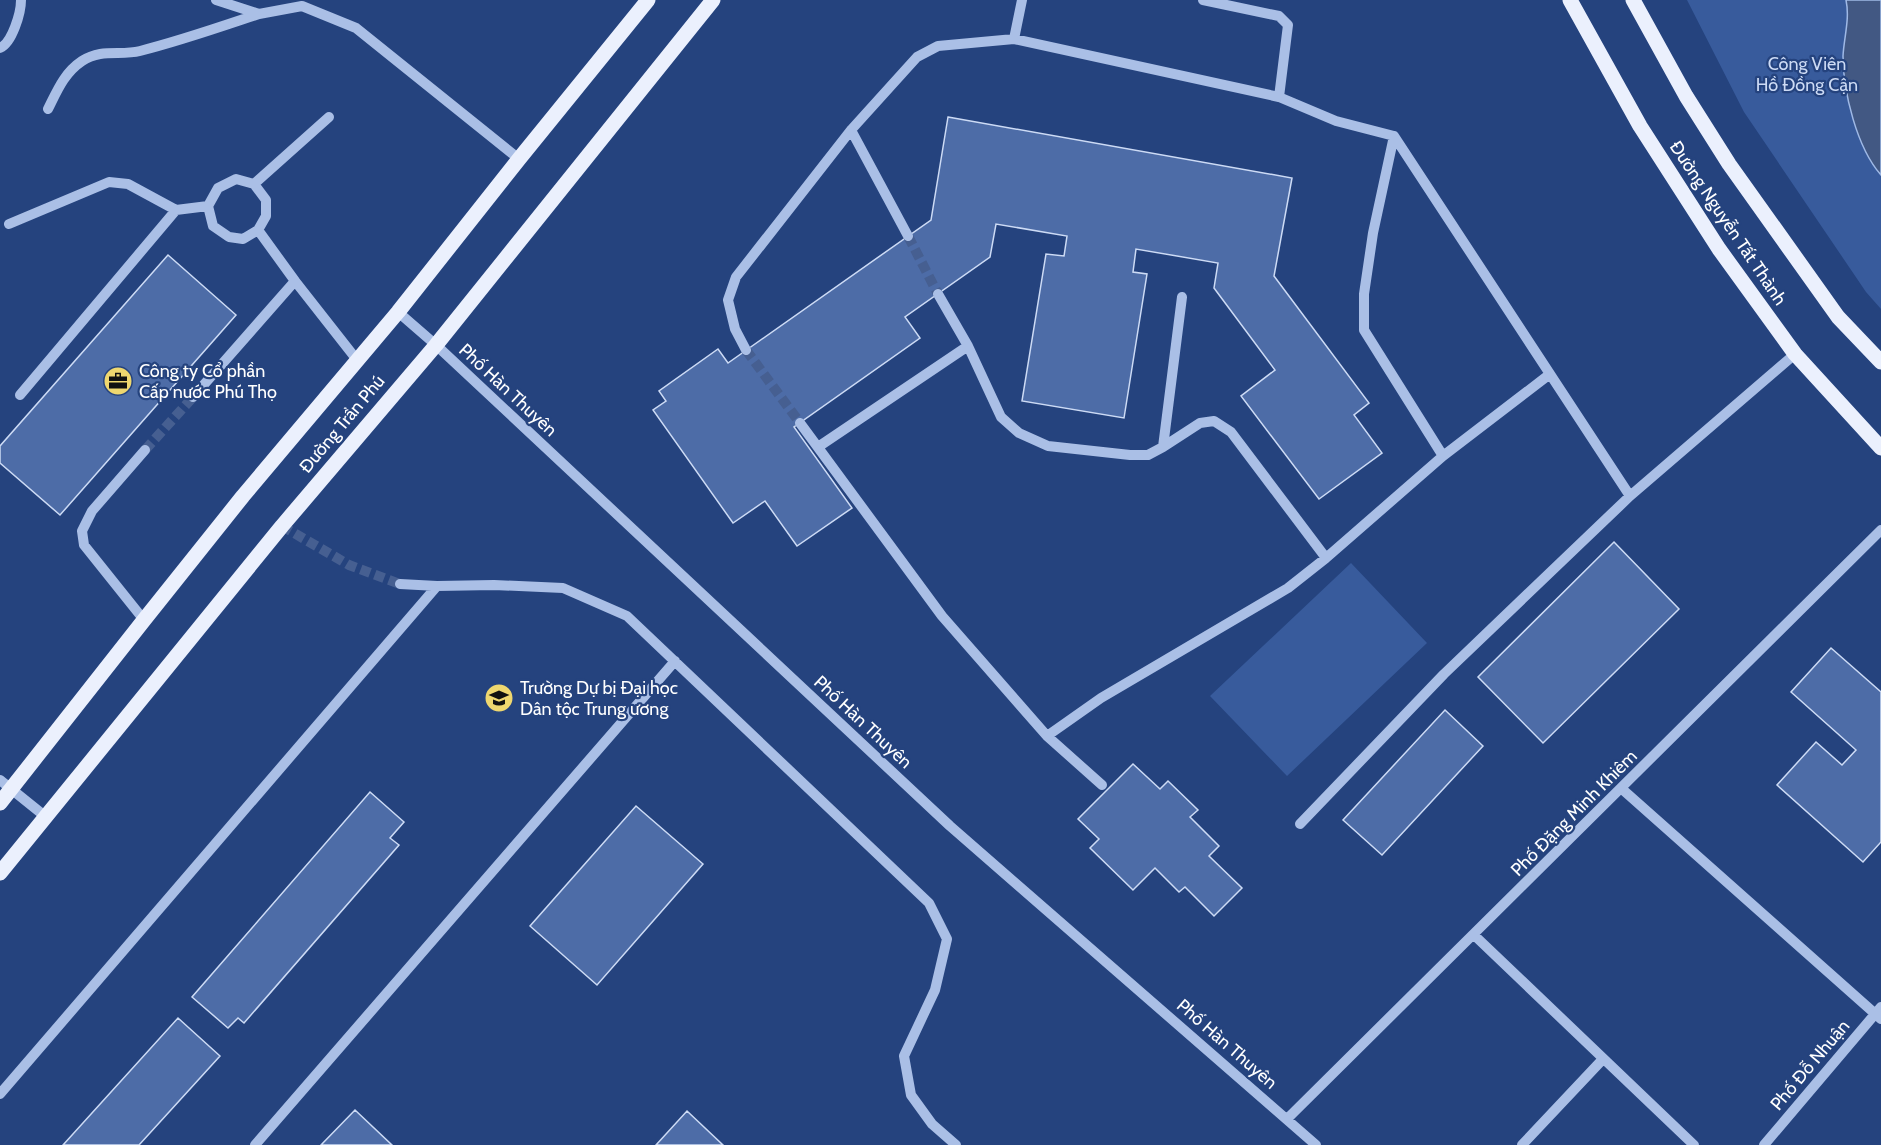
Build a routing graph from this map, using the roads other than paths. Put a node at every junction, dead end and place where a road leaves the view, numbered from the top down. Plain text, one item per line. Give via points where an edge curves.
1 (21, 0) edge
2 (216, 0) edge
3 (648, 0) edge
4 (713, 0) edge
5 (1022, 0) edge
6 (1203, 0) edge
7 (1570, 0) edge
8 (1632, 0) edge
9 (302, 3) edge
10 (260, 14) junction
11 (1014, 39) junction
12 (0, 48) edge
13 (1279, 97) junction
14 (48, 109) dead end
15 (328, 117) dead end
16 (851, 130) junction
17 (1394, 136) junction
18 (519, 159) junction
19 (254, 184) junction
20 (208, 206) junction
21 (177, 210) junction
22 (9, 224) dead end
23 (258, 230) junction
24 (908, 236) tunnel mouth
25 (295, 282) junction
26 (938, 294) tunnel mouth
27 (1182, 297) dead end
28 (398, 312) junction
29 (436, 345) junction
30 (968, 346) junction
31 (746, 350) tunnel mouth
32 (1795, 354) junction
33 (357, 360) junction
34 (1881, 362) edge
35 (1550, 374) junction
36 (20, 395) dead end
37 (193, 397) tunnel mouth
38 (800, 423) tunnel mouth
39 (818, 447) junction
40 (1162, 447) junction
41 (1881, 447) edge
42 (145, 450) tunnel mouth
43 (1443, 456) junction
44 (1630, 496) junction
45 (1881, 530) edge
46 (1326, 558) junction
47 (400, 584) tunnel mouth
48 (437, 586) junction
49 (144, 620) junction
50 (675, 661) junction
51 (1047, 736) junction
52 (6, 785) edge
53 (1102, 786) dead end
54 (1622, 789) junction
55 (0, 803) edge
56 (46, 817) junction
57 (1300, 824) dead end
58 (0, 873) edge
59 (1474, 935) junction
60 (1879, 1014) edge
61 (1603, 1059) junction
62 (0, 1094) edge
63 (1288, 1118) junction
64 (255, 1145) edge
65 (956, 1145) edge
66 (1316, 1145) edge
67 (1522, 1145) edge
68 (1694, 1145) edge
69 (1764, 1145) edge

1 - 12 street via 16,25
2 - 10 street
3 - 18 main road, Đường Trần Phú
4 - 29 main road, Đường Trần Phú
5 - 11 street
6 - 13 street via 1279,16 1288,25
7 - 32 main road, Đường Nguyễn Tất Thành via 1640,126 1744,285
8 - 34 main road, Đường Nguyễn Tất Thành via 1729,164 1838,317
9 - 10 street
9 - 18 street via 356,28
10 - 14 street via 136,52 106,52 82,61 64,78
11 - 13 street
11 - 16 street via 938,46 917,57
13 - 17 street via 1336,121
15 - 19 street
16 - 24 street
16 - 31 street via 736,277 728,300 735,329
17 - 35 street
17 - 43 street via 1373,233 1364,294 1364,330
18 - 28 main road, Đường Trần Phú
19 - 20 street via 236,179 218,188
19 - 23 street via 266,200 266,216
20 - 21 street
20 - 23 street via 213,226 229,237 243,239
21 - 22 street via 128,184 109,182
21 - 36 street
23 - 25 street
25 - 33 street
25 - 37 street
26 - 30 street
27 - 40 street
28 - 29 street, Phố Hàn Thuyên
28 - 33 main road, Đường Trần Phú
29 - 56 main road, Đường Trần Phú via 282,526
29 - 63 street, Phố Hàn Thuyên via 950,826
30 - 39 street
30 - 40 street via 1001,417 1018,434 1048,446 1130,455 1148,454
32 - 41 main road, Đường Nguyễn Tất Thành
32 - 44 street
33 - 49 main road, Đường Trần Phú
35 - 43 street
35 - 44 street
38 - 39 street
39 - 51 street via 942,616
40 - 46 street via 1200,423 1214,421 1232,432
42 - 49 street via 92,512 82,531 84,544
43 - 46 street
44 - 57 street via 1443,674
45 - 54 street, Phố Đặng Minh Khiêm
46 - 51 street via 1288,588 1101,698
47 - 48 street
48 - 50 street via 563,588 627,616
48 - 62 street
49 - 52 main road, Đường Trần Phú
50 - 64 street
50 - 65 street via 929,903 947,939 935,990 904,1056 911,1095 932,1124
51 - 53 street
52 - 55 main road, Đường Trần Phú
52 - 56 street
54 - 59 street, Phố Đặng Minh Khiêm
54 - 60 street
56 - 58 main road, Đường Trần Phú
59 - 61 street
59 - 63 street, Phố Đặng Minh Khiêm
60 - 69 street, Phố Đỗ Nhuận
61 - 67 street
61 - 68 street
63 - 66 street, Phố Hàn Thuyên

